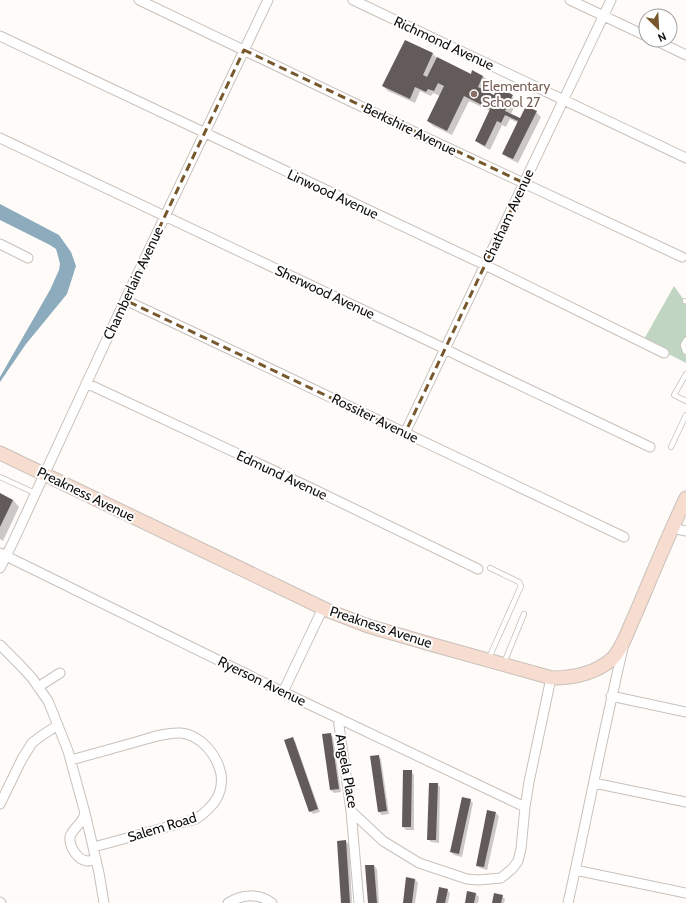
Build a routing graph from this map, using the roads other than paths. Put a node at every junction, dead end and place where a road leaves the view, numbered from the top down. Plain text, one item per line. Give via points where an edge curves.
1 (139, 0) edge
2 (268, 0) edge
3 (353, 0) edge
4 (570, 0) edge
5 (611, 0) edge
6 (604, 16) junction
7 (638, 32) edge
8 (0, 36) edge
9 (673, 48) edge
10 (244, 50) junction
11 (686, 54) edge
12 (564, 100) junction
13 (204, 133) junction
14 (0, 138) edge
15 (686, 158) edge
16 (524, 183) junction
17 (165, 216) junction
18 (0, 244) edge
19 (682, 257) dead end
20 (28, 258) dead end
21 (485, 265) junction
22 (125, 300) junction
23 (686, 340) edge
24 (445, 349) junction
25 (686, 352) edge
26 (664, 353) dead end
27 (686, 374) edge
28 (86, 383) junction
29 (686, 400) edge
30 (686, 415) edge
31 (405, 433) junction
32 (650, 446) dead end
33 (671, 447) dead end
34 (0, 453) edge
35 (44, 474) junction
36 (0, 477) edge
37 (35, 493) junction
38 (686, 498) edge
39 (672, 528) junction
40 (686, 530) edge
41 (624, 537) dead end
42 (3, 555) edge
43 (0, 568) edge
44 (490, 568) dead end
45 (478, 569) dead end
46 (324, 608) junction
47 (524, 614) dead end
48 (625, 636) junction
49 (0, 645) edge
50 (488, 660) junction
51 (504, 664) junction
52 (60, 673) dead end
53 (551, 678) junction
54 (38, 687) junction
55 (283, 692) junction
56 (611, 696) junction
57 (686, 712) edge
58 (338, 718) junction
59 (58, 725) junction
60 (71, 760) junction
61 (594, 783) junction
62 (686, 802) edge
63 (0, 804) edge
64 (525, 807) junction
65 (351, 811) junction
66 (86, 813) junction
67 (94, 847) junction
68 (96, 859) junction
69 (575, 870) junction
70 (686, 893) edge
71 (104, 903) edge
72 (228, 903) edge
73 (272, 903) edge
74 (359, 903) edge
75 (568, 903) edge

1 - 10 street, Berkshire Avenue
2 - 10 street, Chamberlain Avenue
3 - 12 street, Richmond Avenue
4 - 6 street
5 - 6 street, Chatham Avenue
6 - 7 street
6 - 12 street, Chatham Avenue
8 - 13 street, Linwood Avenue
9 - 11 street
10 - 13 street, Chamberlain Avenue
10 - 16 street, Berkshire Avenue
12 - 15 street, Richmond Avenue
12 - 16 street, Chatham Avenue
13 - 17 street, Chamberlain Avenue
13 - 21 street, Linwood Avenue
14 - 17 street, Sherwood Avenue
16 - 19 street, Berkshire Avenue
16 - 21 street, Chatham Avenue
17 - 22 street, Chamberlain Avenue
17 - 24 street, Sherwood Avenue
18 - 20 street
21 - 24 street, Chatham Avenue
21 - 26 street, Linwood Avenue
22 - 28 street, Chamberlain Avenue
22 - 31 street, Rossiter Avenue
23 - 25 lane via 683,345
24 - 31 street, Chatham Avenue
24 - 32 street, Sherwood Avenue
27 - 29 lane via 674,395
28 - 35 street, Chamberlain Avenue
28 - 45 street, Edmund Avenue
30 - 33 lane
31 - 41 street, Rossiter Avenue
34 - 35 main road, Preakness Avenue
35 - 37 street, Chamberlain Avenue
35 - 46 main road, Preakness Avenue
36 - 37 lane
37 - 42 street, Chamberlain Avenue
38 - 39 main road, Preakness Avenue
39 - 40 street
39 - 48 main road, Preakness Avenue
42 - 43 street, Chamberlain Avenue
42 - 55 street, Ryerson Avenue
44 - 50 lane via 519,582 521,586
46 - 50 main road, Preakness Avenue via 368,626
46 - 55 street
47 - 51 lane
48 - 53 main road, Preakness Avenue via 618,653 596,669 578,676
48 - 56 street
49 - 54 street
50 - 51 main road, Preakness Avenue
51 - 53 main road, Preakness Avenue
52 - 54 street
53 - 64 street, Angela Place
54 - 59 street via 48,701
55 - 58 street, Ryerson Avenue
56 - 57 street
56 - 61 street
58 - 64 street, Ryerson Avenue
58 - 65 street, Angela Place
59 - 60 street
59 - 63 street via 32,743
60 - 66 street
60 - 67 street, Salem Road via 159,736 181,733 202,743 219,766 221,781 218,797 206,812 196,819
61 - 62 street
61 - 69 street
64 - 65 street, Angela Place via 518,861 501,878 478,880 467,879 420,863 383,841
65 - 74 street
66 - 67 street
66 - 68 street via 70,836 71,845 77,856 82,859
67 - 68 street
68 - 71 street
69 - 70 street
69 - 75 street
72 - 73 street via 246,896 263,898

